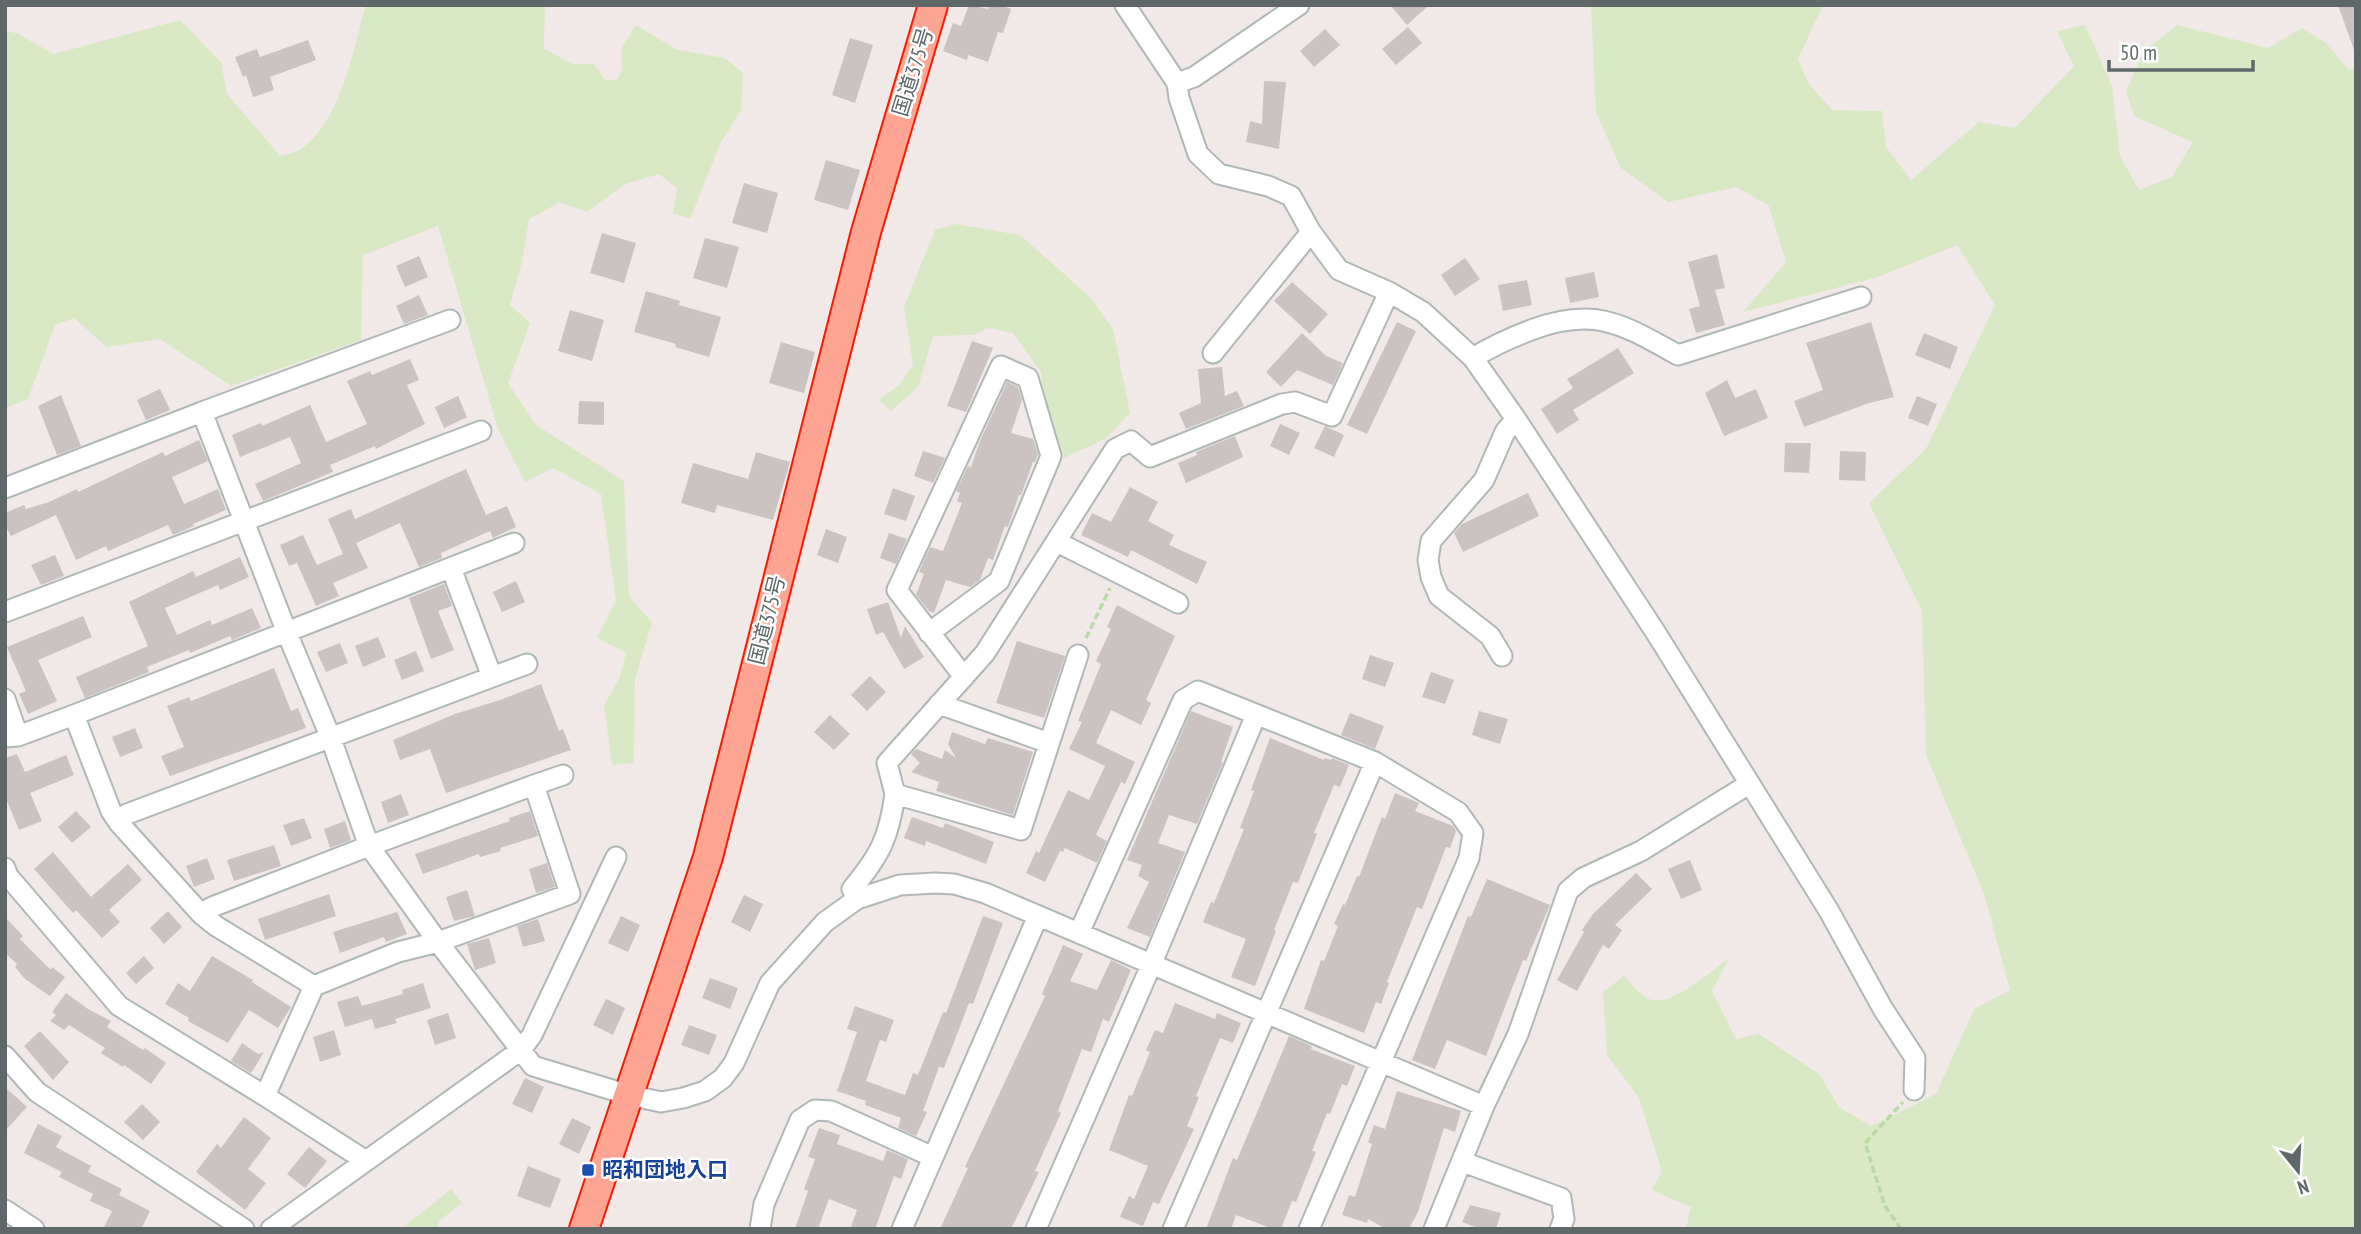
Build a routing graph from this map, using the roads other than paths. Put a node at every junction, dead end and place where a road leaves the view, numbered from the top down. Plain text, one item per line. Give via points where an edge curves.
1 (933, 5) edge
2 (1125, 5) edge
3 (1299, 5) edge
4 (1177, 83) junction
5 (1311, 232) junction
6 (1389, 292) junction
7 (1861, 297) dead end
8 (450, 320) dead end
9 (1213, 353) dead end
10 (1473, 358) junction
11 (202, 412) junction
12 (1516, 419) junction
13 (481, 431) dead end
14 (5, 488) edge
15 (244, 522) junction
16 (1057, 542) junction
17 (514, 543) dead end
18 (451, 568) junction
19 (1178, 603) dead end
20 (5, 612) edge
21 (286, 633) junction
22 (929, 633) junction
23 (1079, 655) road end
24 (1502, 656) dead end
25 (527, 664) dead end
26 (492, 677) junction
27 (964, 677) junction
28 (5, 699) edge
29 (939, 704) junction
30 (74, 715) junction
31 (1256, 715) junction
32 (12, 736) edge
33 (330, 736) junction
34 (1049, 743) junction
35 (1375, 762) junction
36 (563, 775) dead end
37 (1749, 784) junction
38 (534, 785) junction
39 (895, 794) junction
40 (119, 823) junction
41 (369, 846) junction
42 (616, 857) dead end
43 (6, 875) edge
44 (857, 899) junction
45 (201, 914) junction
46 (1038, 916) junction
47 (1079, 933) junction
48 (438, 942) junction
49 (1152, 963) junction
50 (314, 986) junction
51 (1266, 1015) junction
52 (521, 1050) junction
53 (5, 1056) edge
54 (1381, 1062) junction
55 (1914, 1090) road end
56 (629, 1095) junction
57 (265, 1096) junction
58 (1484, 1106) junction
59 (933, 1157) junction
60 (366, 1161) junction
61 (1463, 1162) junction
62 (5, 1210) edge
63 (34, 1229) edge
64 (244, 1229) edge
65 (271, 1229) edge
66 (584, 1229) edge
67 (760, 1229) edge
68 (902, 1229) edge
69 (1036, 1229) edge
70 (1173, 1229) edge
71 (1309, 1229) edge
72 (1434, 1229) edge
73 (1560, 1229) edge

1 - 56 highway, 国道375号 via 866,232 708,857
2 - 4 street
3 - 4 street via 1194,77
4 - 5 street via 1198,154 1219,174 1291,196
5 - 6 street via 1339,270
5 - 9 street
6 - 10 street via 1423,312
6 - 16 street via 1332,416 1295,402 1150,457 1131,441 1115,449
7 - 10 street via 1678,355 1633,330 1575,317 1497,343
8 - 11 street
10 - 12 street
11 - 14 street
11 - 15 street
12 - 24 street via 1505,432 1484,480 1431,541 1428,559 1439,596 1490,636
12 - 37 street
13 - 15 street
15 - 20 street
15 - 21 street
16 - 19 street
16 - 27 street via 985,653
17 - 18 street
18 - 21 street
18 - 26 street
21 - 30 street
21 - 33 street
22 - 22 street via 999,581 1051,456 1028,378 1001,366 897,590
22 - 27 street
23 - 34 street
25 - 26 street
26 - 33 street
27 - 29 street
28 - 32 street
29 - 34 street
29 - 39 street via 887,763
30 - 32 street
30 - 40 street
31 - 35 street
31 - 47 street via 1198,691 1183,700
31 - 49 street
33 - 40 street via 127,814
33 - 41 street
34 - 39 street via 1021,830
35 - 51 street
35 - 54 street via 1458,812 1473,833 1469,858
36 - 38 street
37 - 55 street via 1915,1058
37 - 58 street via 1641,851 1583,878 1568,891 1518,1034
38 - 41 street
38 - 48 street via 570,894
39 - 44 street via 887,837 852,889
40 - 45 street
41 - 45 street
41 - 48 street
42 - 52 street
43 - 57 street via 119,1006
44 - 46 street via 900,885 954,884
44 - 56 street via 825,922 770,983 723,1078 684,1098 661,1102
45 - 50 street
46 - 47 street
46 - 59 street
47 - 49 street
48 - 50 street via 398,952
48 - 52 street
49 - 51 street
49 - 69 street
50 - 57 street
51 - 54 street
51 - 70 street
52 - 56 street via 533,1066
52 - 60 street
53 - 64 street via 37,1092
54 - 58 street
54 - 71 street
56 - 66 highway, 国道375号
57 - 60 street
58 - 61 street
59 - 67 street via 831,1111 814,1110 800,1120 764,1204
59 - 68 street
60 - 65 street
61 - 72 street
61 - 73 street via 1560,1198 1564,1219
62 - 63 street

